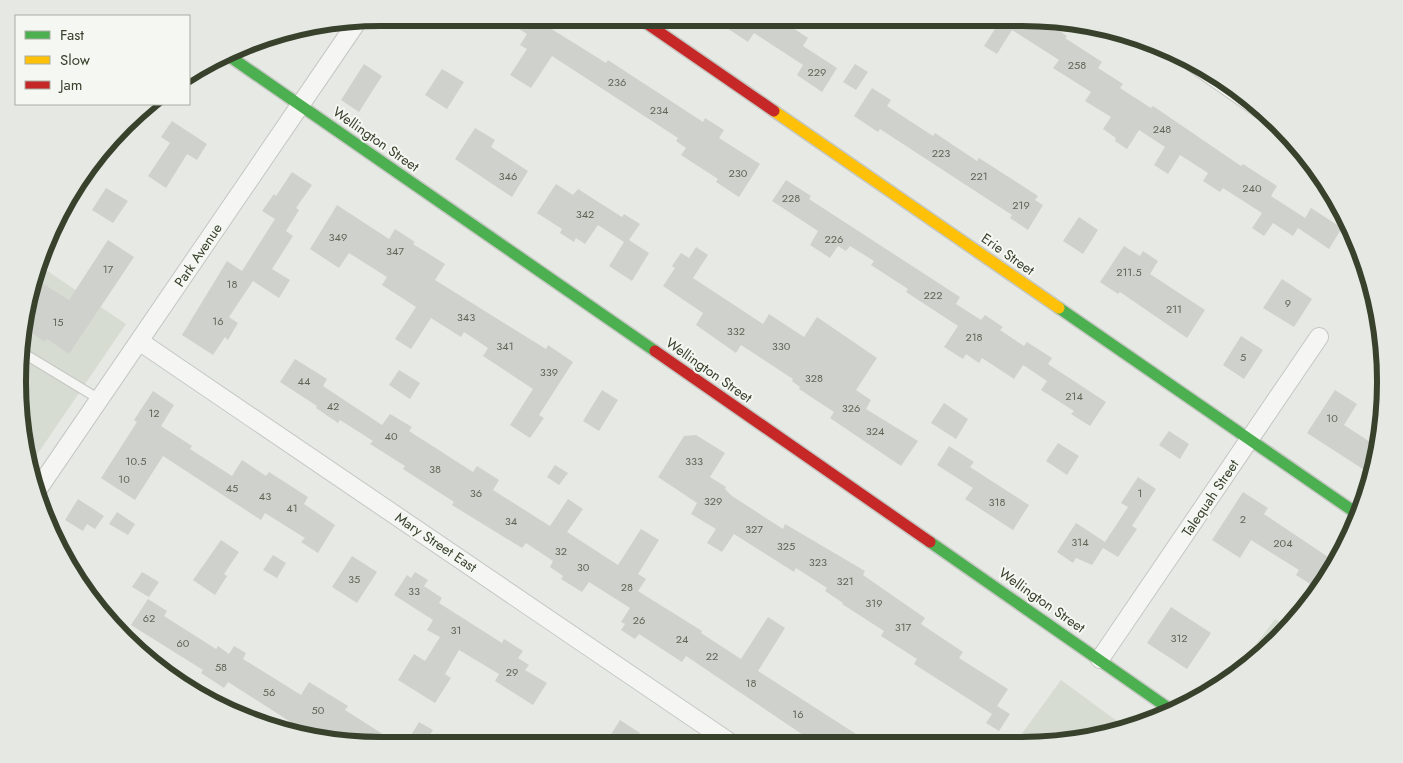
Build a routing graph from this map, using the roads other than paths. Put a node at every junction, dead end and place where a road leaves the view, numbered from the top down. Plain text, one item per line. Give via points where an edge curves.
1 (651, 26) edge
2 (353, 27) edge
3 (233, 59) edge
4 (300, 105) junction
5 (1319, 337) dead end
6 (139, 341) junction
7 (27, 355) edge
8 (99, 399) junction
9 (1250, 440) junction
10 (41, 484) edge
11 (1352, 511) edge
12 (1100, 659) junction
13 (1166, 706) edge
14 (722, 737) edge

1 - 9 street, Erie Street
2 - 4 street, Park Avenue
3 - 4 street, Wellington Street
4 - 6 street, Park Avenue
4 - 12 street, Wellington Street
5 - 9 street, Talequah Street
6 - 8 street, Park Avenue
6 - 14 street, Mary Street East
7 - 8 lane
8 - 10 street, Park Avenue
9 - 11 street, Erie Street
9 - 12 street, Talequah Street
12 - 13 street, Wellington Street

